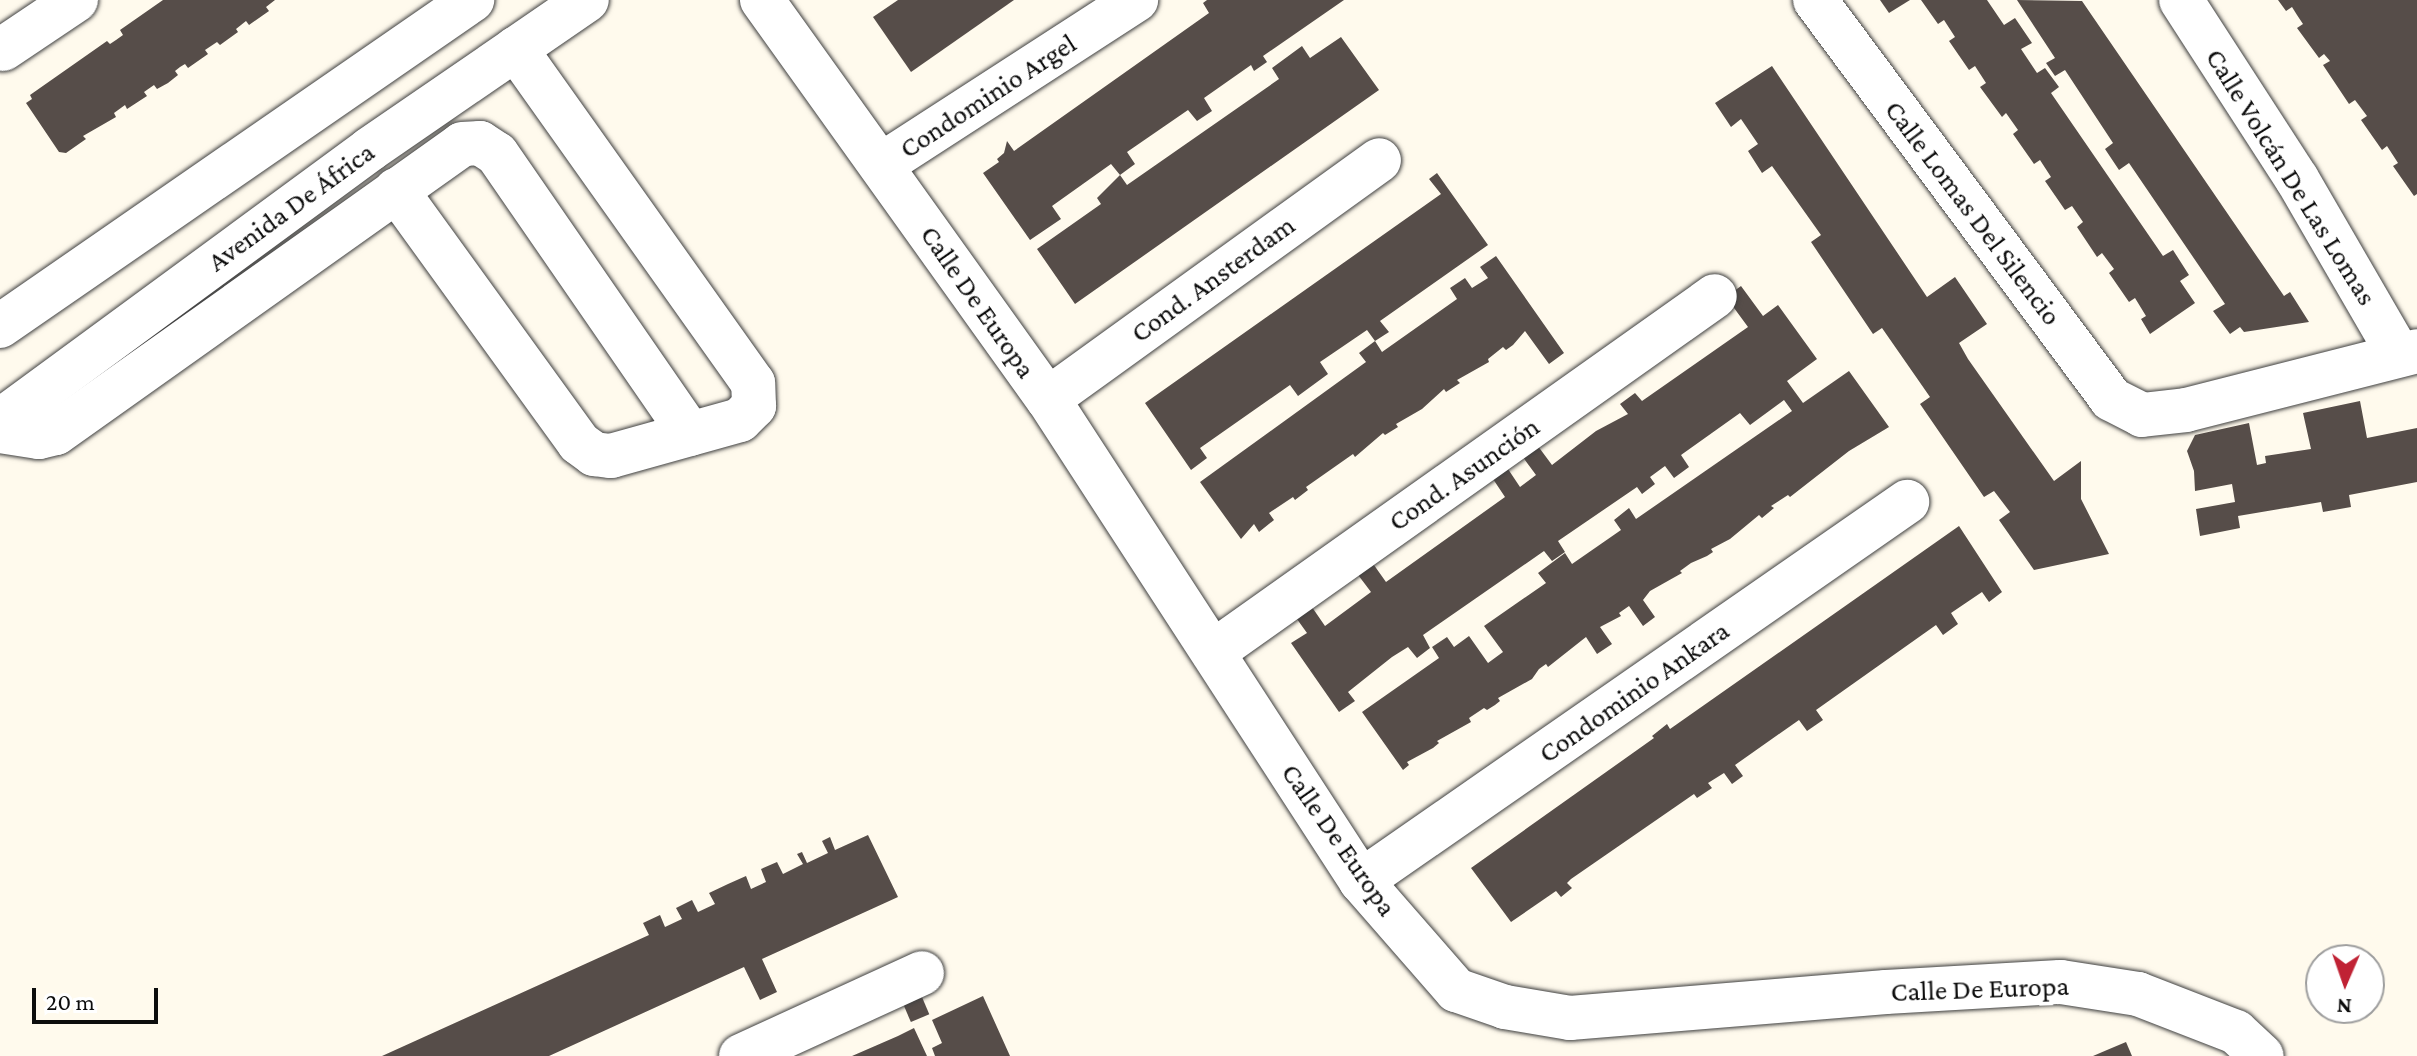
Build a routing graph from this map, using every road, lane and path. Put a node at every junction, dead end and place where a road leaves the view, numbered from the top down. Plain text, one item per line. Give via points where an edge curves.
1 (76, 0) edge
2 (472, 0) edge
3 (587, 0) edge
4 (762, 0) edge
5 (1136, 0) edge
6 (1815, 0) edge
7 (2181, 0) edge
8 (3, 49) dead end
9 (516, 49) junction
10 (1379, 160) dead end
11 (881, 165) junction
12 (396, 190) junction
13 (1715, 296) dead end
14 (0, 326) edge
15 (2408, 353) edge
16 (1048, 399) junction
17 (0, 421) edge
18 (0, 431) edge
19 (690, 434) junction
20 (1907, 502) dead end
21 (1213, 652) junction
22 (1361, 881) junction
23 (922, 973) dead end
24 (741, 1056) edge
25 (2262, 1056) edge

1 - 8 street
2 - 14 street
3 - 9 street, Avenida De África
4 - 11 street, Calle De Europa
5 - 11 street, Condominio Argel
6 - 15 street, Calle Lomas Del Silencio via 2111,399 2142,415 2186,410
7 - 15 street, Calle Volcán De Las Lomas
9 - 17 street, Avenida De África via 370,149
9 - 19 street via 753,383 754,406 740,420
10 - 16 street, Cond. Ansterdam
11 - 16 street, Calle De Europa
12 - 18 street via 56,433 39,437
12 - 19 street via 579,443 594,454 611,456
12 - 19 street via 462,144 480,143 497,154
13 - 21 street, Cond. Asunción
16 - 21 street, Calle De Europa
20 - 22 street, Condominio Ankara
21 - 22 street, Calle De Europa
22 - 25 street, Calle De Europa via 1456,990 1505,1007 1570,1018 2061,982 2138,994 2236,1032
23 - 24 street

